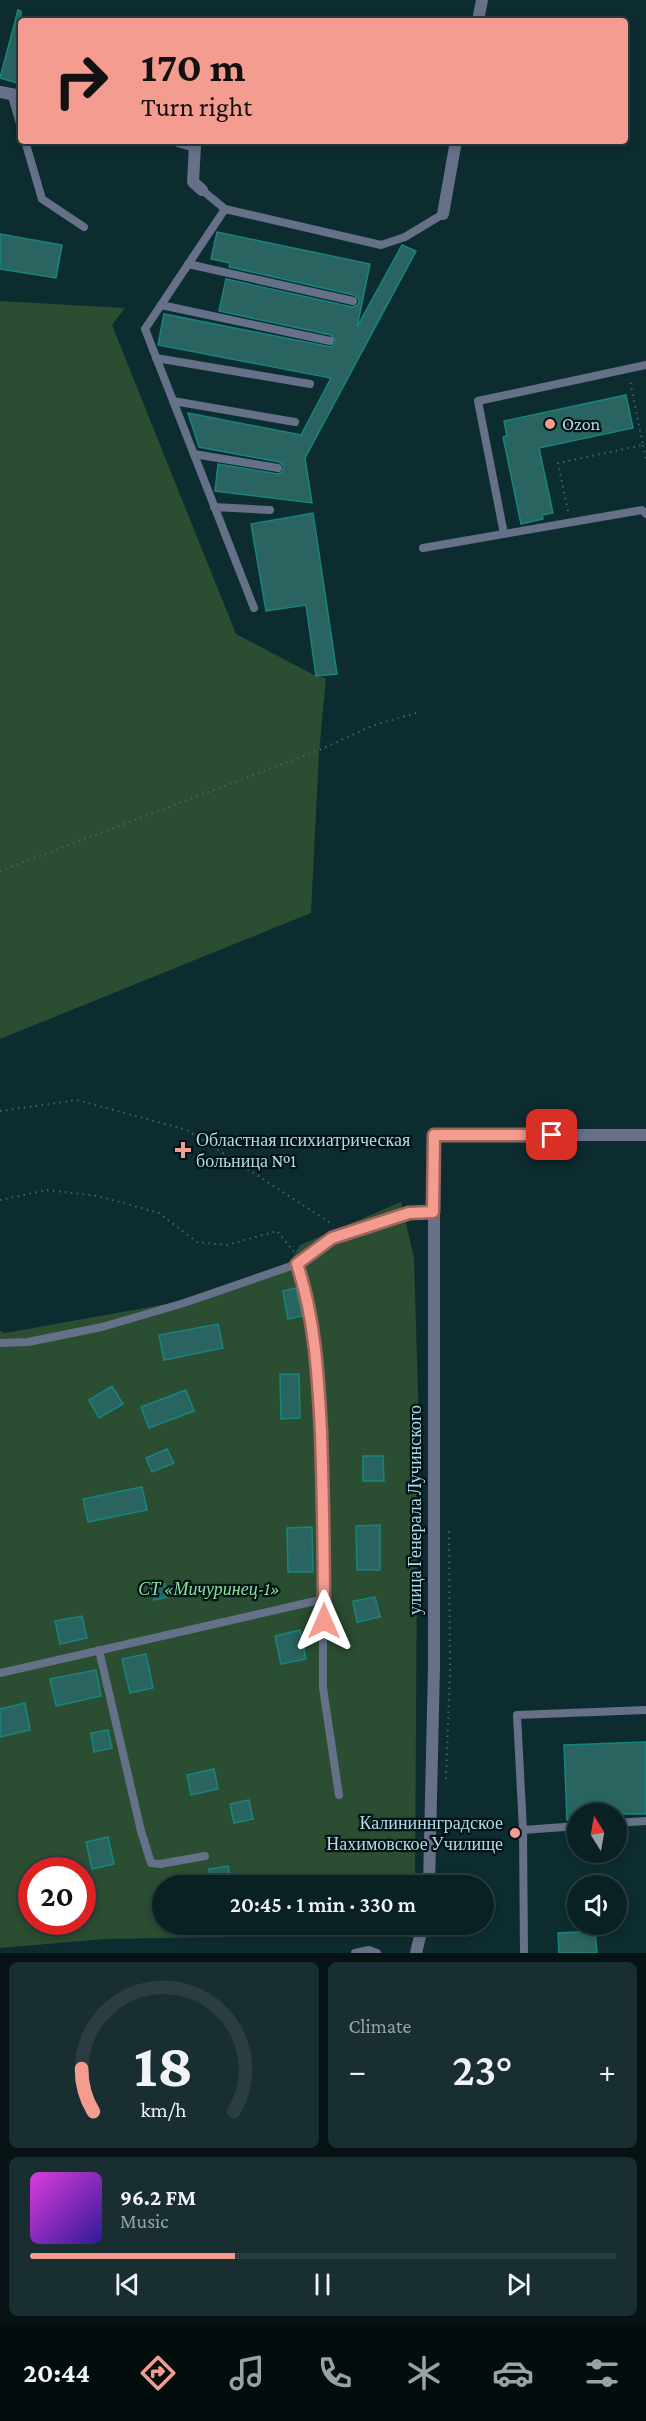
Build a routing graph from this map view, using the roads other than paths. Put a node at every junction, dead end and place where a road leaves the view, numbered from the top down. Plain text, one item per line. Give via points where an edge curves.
1 (482, 0) edge
2 (479, 18) edge
3 (11, 94) edge
4 (18, 117) edge
5 (26, 144) edge
6 (188, 144) edge
7 (455, 144) edge
8 (202, 190) joint
9 (225, 209) junction
10 (443, 214) joint
11 (84, 227) dead end
12 (188, 264) junction
13 (353, 301) dead end
14 (161, 305) junction
15 (330, 342) dead end
16 (156, 358) junction
17 (646, 365) edge
18 (310, 384) dead end
19 (173, 400) junction
20 (295, 422) dead end
21 (194, 454) junction
22 (278, 468) dead end
23 (214, 507) junction
24 (270, 510) dead end
25 (646, 513) edge
26 (504, 534) junction
27 (423, 548) dead end
28 (254, 608) dead end
29 (646, 1135) edge
30 (433, 1212) junction
31 (297, 1264) junction
32 (0, 1344) edge
33 (324, 1599) junction
34 (99, 1650) junction
35 (0, 1673) edge
36 (646, 1710) edge
37 (339, 1795) dead end
38 (646, 1821) edge
39 (627, 1822) edge
40 (567, 1827) edge
41 (523, 1830) junction
42 (205, 1856) dead end
43 (429, 1875) edge
44 (420, 1935) edge
45 (355, 1953) edge
46 (377, 1953) edge
47 (416, 1953) edge
48 (524, 1953) edge

1 - 2 street
3 - 4 lane
5 - 11 lane via 42,199
6 - 8 street via 195,146 193,182
7 - 10 street
8 - 9 lane
9 - 10 lane via 381,245 405,237
9 - 12 lane
12 - 13 lane
12 - 14 lane
14 - 15 lane
14 - 16 lane via 145,329
16 - 18 lane
16 - 19 lane
17 - 26 lane via 478,401
19 - 20 lane
19 - 21 lane
21 - 22 lane
21 - 23 lane
23 - 24 lane
23 - 28 lane
25 - 26 lane via 642,510
26 - 27 lane
29 - 30 street, улица Генерала Лучинского via 434,1135
30 - 31 lane via 409,1213 332,1238
30 - 43 street, улица Генерала Лучинского via 434,1667
31 - 32 lane via 102,1327
31 - 33 lane via 307,1295 318,1375
33 - 34 lane
33 - 37 lane via 323,1688
34 - 35 lane
34 - 42 lane via 151,1863
36 - 41 lane via 517,1715
38 - 39 lane
40 - 41 lane
41 - 48 lane
44 - 47 street
45 - 46 lane

